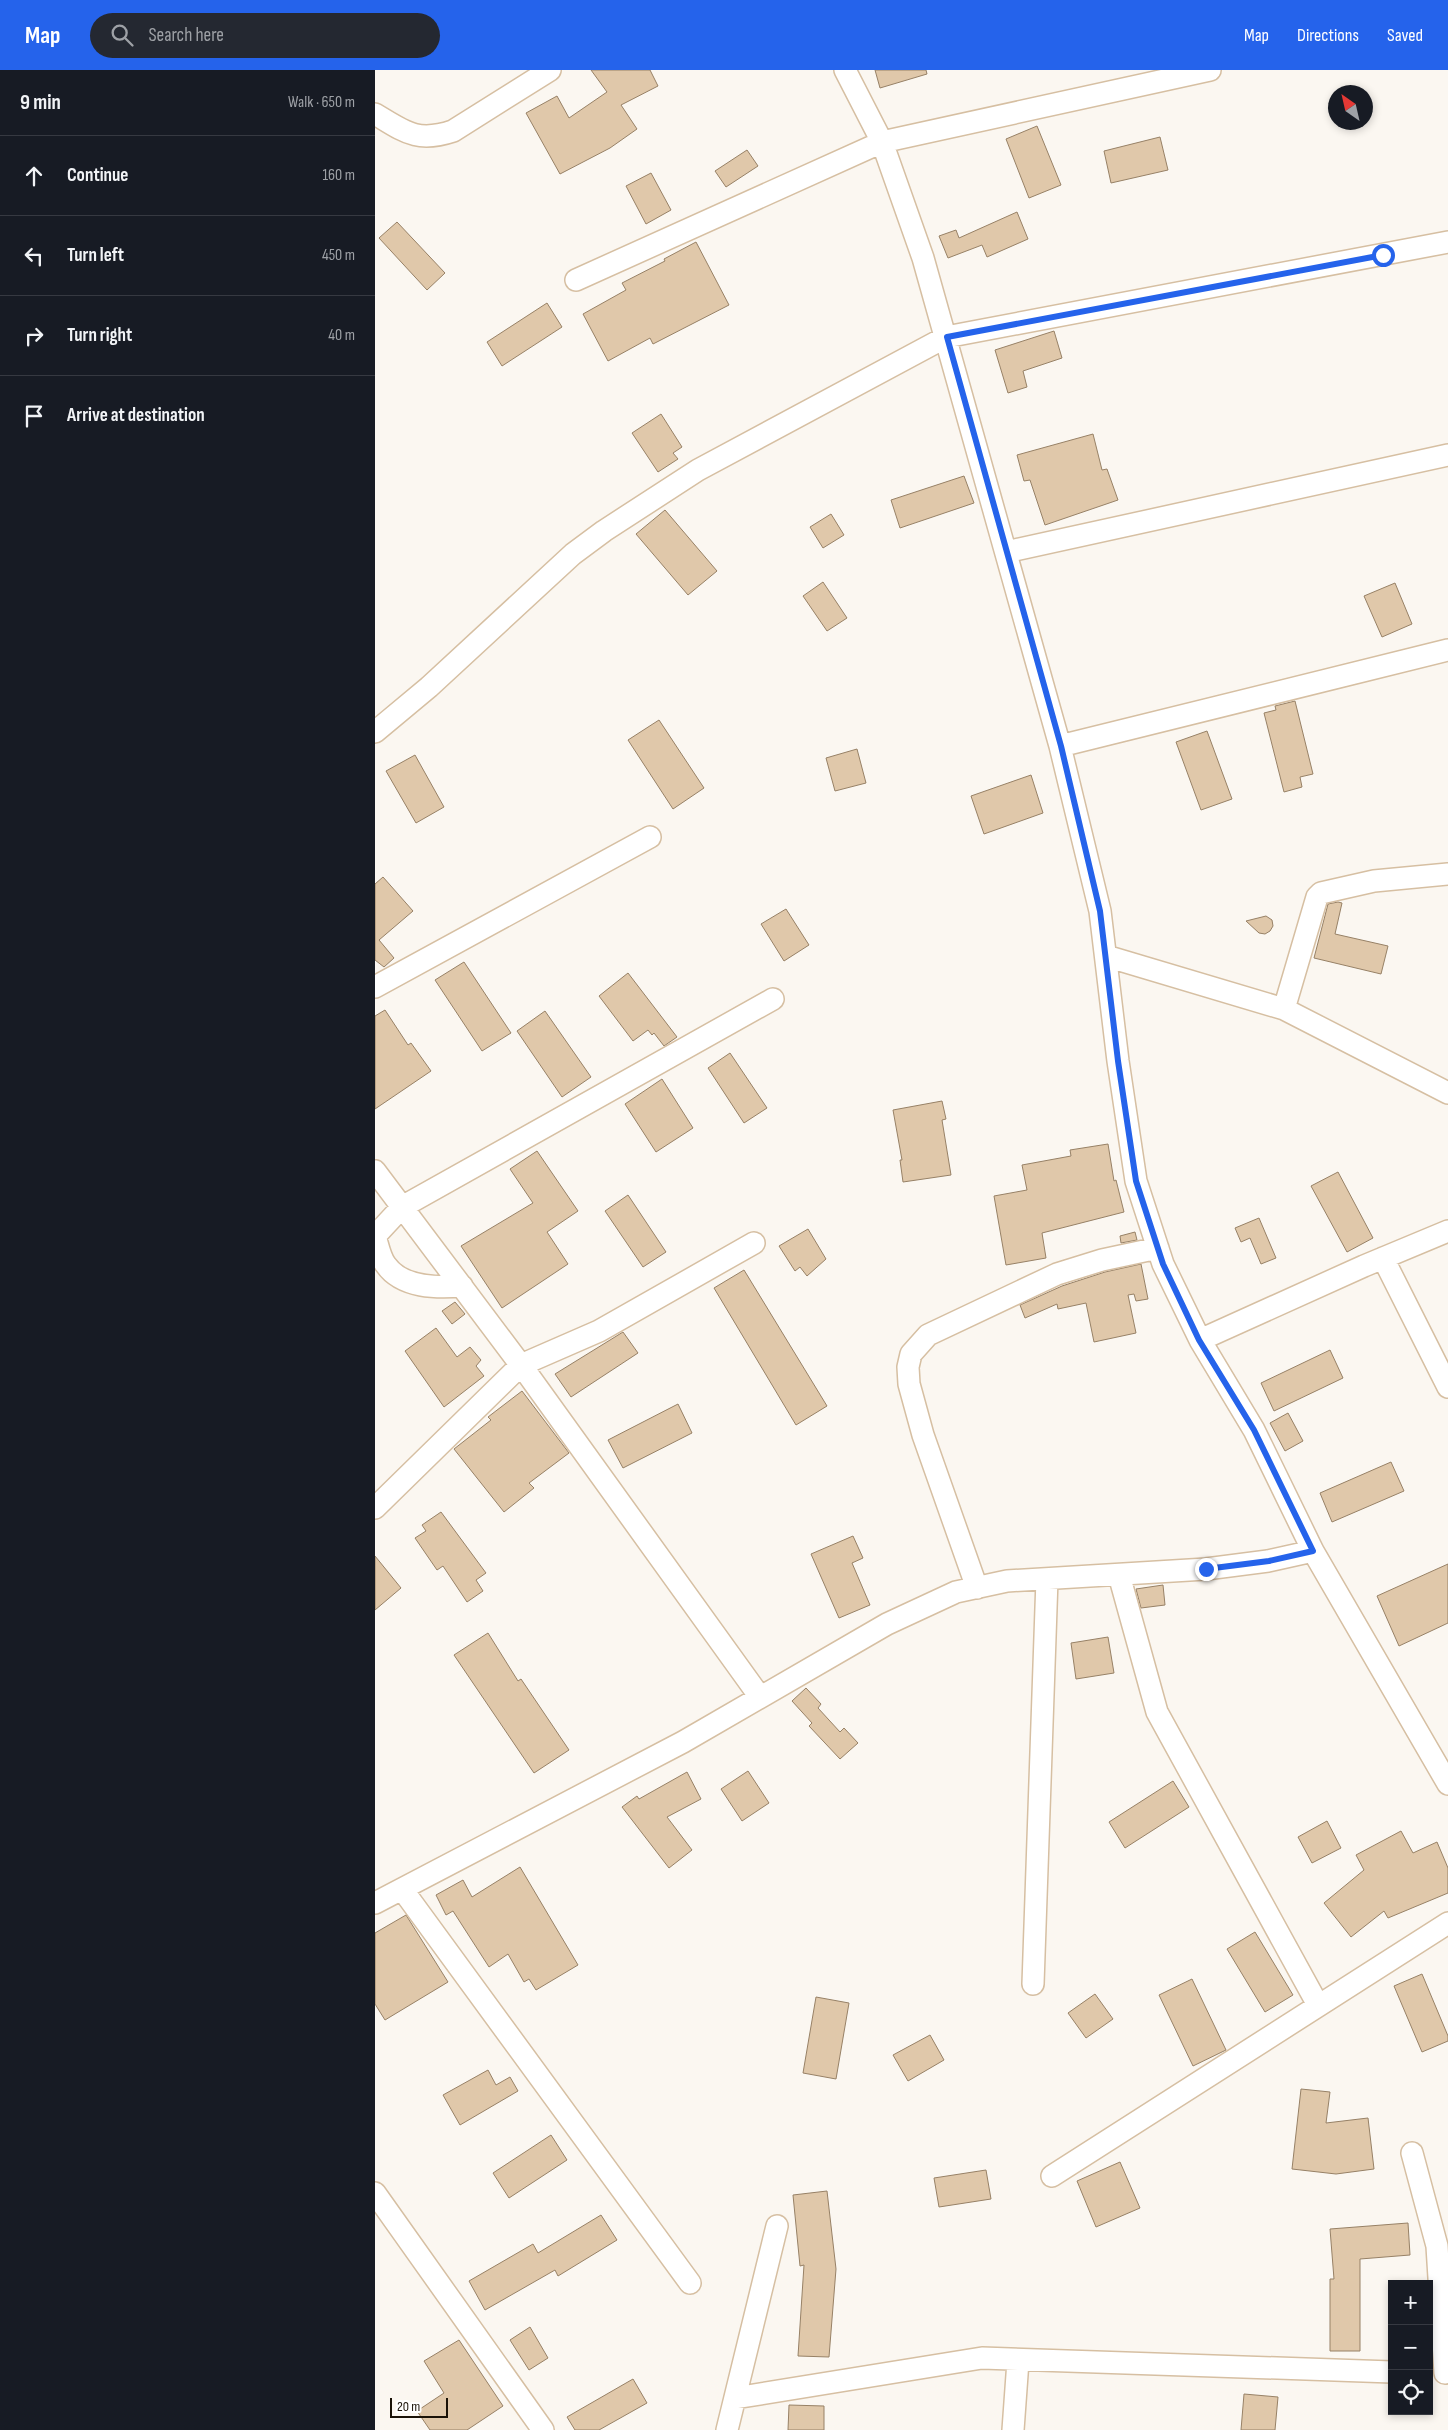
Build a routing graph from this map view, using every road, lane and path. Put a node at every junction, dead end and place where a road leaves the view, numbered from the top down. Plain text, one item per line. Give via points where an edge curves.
1 (550, 70) edge
2 (845, 70) edge
3 (1210, 70) edge
4 (375, 114) edge
5 (882, 142) junction
6 (1448, 242) edge
7 (576, 280) dead end
8 (947, 337) junction
9 (1448, 455) edge
10 (1006, 552) junction
11 (1448, 650) edge
12 (375, 732) edge
13 (1061, 746) junction
14 (650, 837) dead end
15 (1448, 874) edge
16 (1105, 956) junction
17 (375, 988) edge
18 (773, 999) dead end
19 (1284, 1009) junction
20 (1448, 1093) edge
21 (375, 1171) edge
22 (402, 1207) junction
23 (1448, 1231) edge
24 (375, 1236) edge
25 (754, 1243) dead end
26 (1158, 1248) junction
27 (1383, 1258) junction
28 (462, 1286) junction
29 (1199, 1340) junction
30 (521, 1366) junction
31 (1448, 1386) edge
32 (375, 1508) edge
33 (1313, 1551) junction
34 (1119, 1575) junction
35 (1047, 1579) junction
36 (977, 1588) junction
37 (760, 1697) junction
38 (1448, 1784) edge
39 (402, 1889) junction
40 (375, 1903) edge
41 (1448, 1922) edge
42 (1033, 1984) dead end
43 (1318, 2005) junction
44 (1412, 2153) dead end
45 (1052, 2176) dead end
46 (375, 2193) edge
47 (777, 2226) dead end
48 (690, 2283) dead end
49 (1018, 2361) junction
50 (1388, 2372) edge
51 (1441, 2373) edge
52 (735, 2398) junction
53 (543, 2430) edge
54 (727, 2430) edge
55 (1013, 2430) edge

1 - 4 street via 453,131 435,137 421,138 407,133
2 - 5 street
3 - 5 street
5 - 7 street
5 - 8 street
6 - 8 street
8 - 10 street
8 - 12 street via 698,470 604,531 573,554 429,687
9 - 10 street
10 - 13 street
11 - 13 street
13 - 16 street via 1100,911
14 - 17 street
15 - 19 street via 1374,881 1321,893 1317,897
16 - 19 street
16 - 26 street via 1136,1181
18 - 22 street
19 - 20 street
21 - 22 street
22 - 24 street
22 - 28 street
23 - 27 street
24 - 28 street via 385,1265 398,1278 420,1286
25 - 30 street via 599,1331
26 - 29 street
26 - 36 street via 1057,1274 928,1335 911,1354 909,1384 923,1435
27 - 29 street
27 - 31 street
28 - 30 street
29 - 33 street via 1254,1430
30 - 32 street
30 - 37 street
33 - 34 street via 1269,1561 1206,1569
33 - 38 street
34 - 35 street
34 - 43 street via 1157,1712
35 - 36 street via 1007,1581
35 - 42 street
36 - 37 street via 956,1592 887,1624
37 - 39 street via 683,1742
39 - 40 street
39 - 48 street
41 - 43 street
43 - 45 street
44 - 51 street via 1437,2246
46 - 53 street
47 - 52 street
49 - 50 street
49 - 52 street via 982,2358 950,2362
49 - 55 street
52 - 54 street

